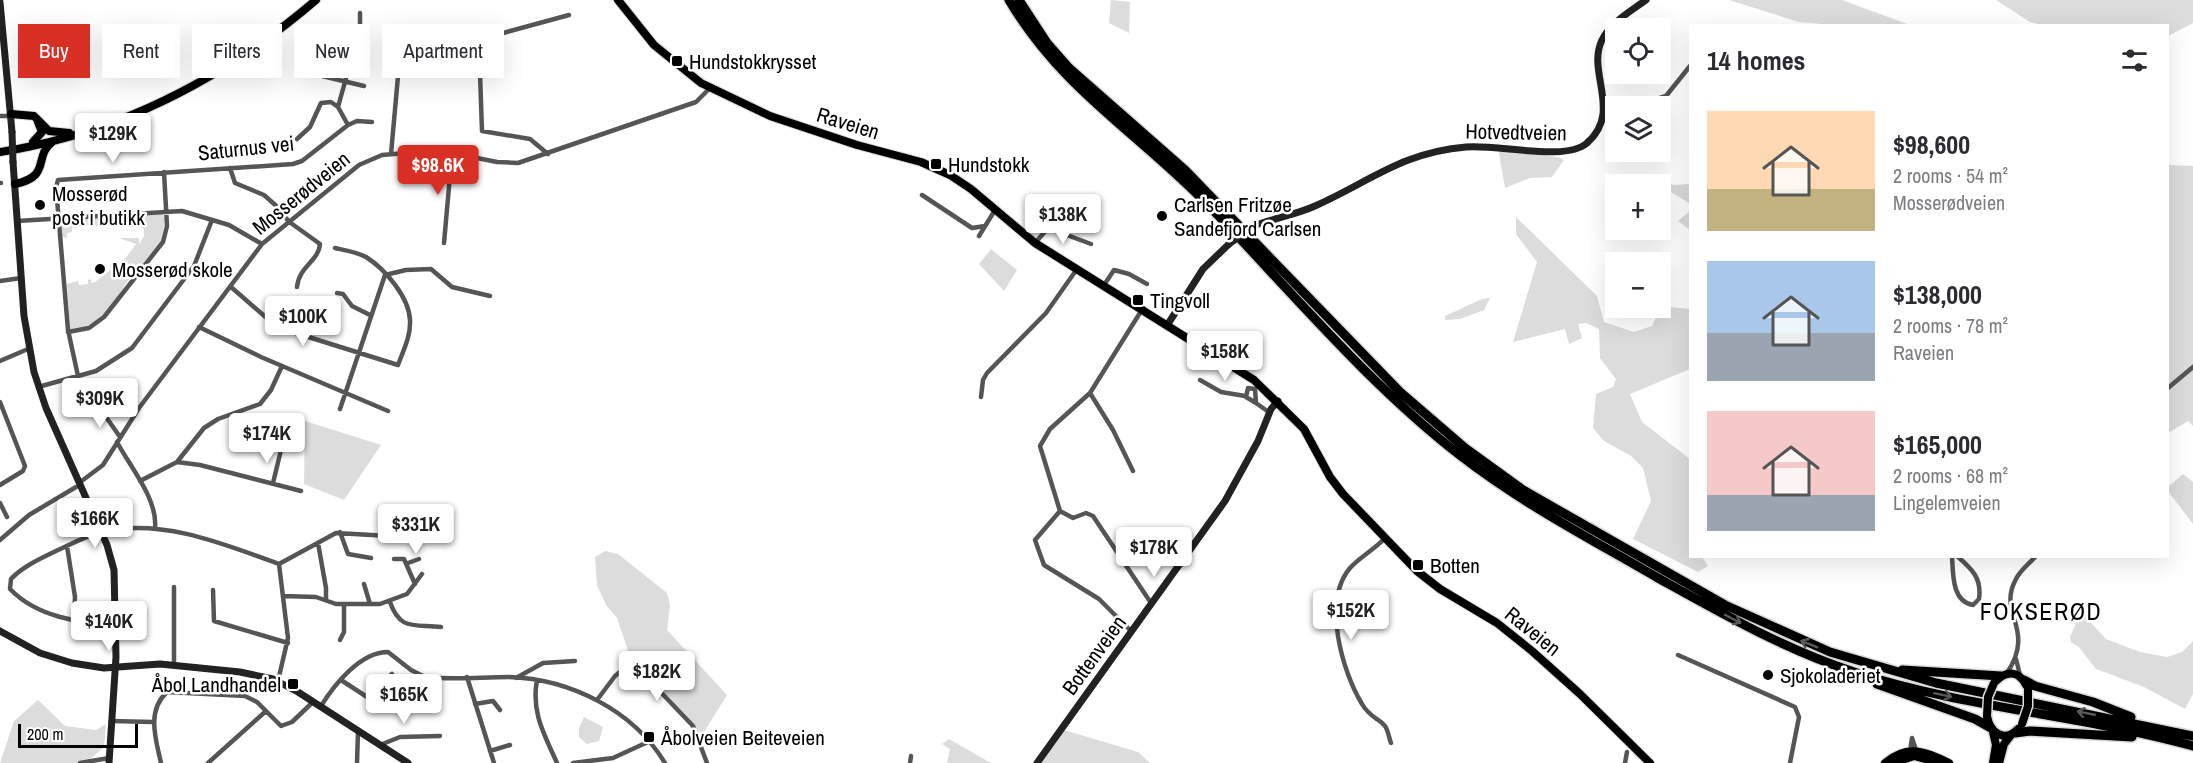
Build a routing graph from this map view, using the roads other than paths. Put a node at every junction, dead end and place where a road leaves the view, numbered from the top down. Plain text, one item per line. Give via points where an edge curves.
1 (316, 0) edge
2 (618, 0) edge
3 (1009, 0) edge
4 (1019, 0) edge
5 (1646, 0) edge
6 (0, 2) edge
7 (360, 13) dead end
8 (569, 15) dead end
9 (1689, 67) edge
10 (327, 78) edge
11 (398, 78) edge
12 (343, 83) junction
13 (364, 86) dead end
14 (710, 88) junction
15 (1666, 96) edge
16 (338, 107) junction
17 (139, 111) junction
18 (1603, 111) joint
19 (0, 116) edge
20 (11, 116) junction
21 (372, 122) dead end
22 (348, 125) junction
23 (69, 133) junction
24 (297, 139) dead end
25 (54, 141) junction
26 (33, 142) junction
27 (21, 148) junction
28 (0, 150) edge
29 (452, 153) junction
30 (391, 154) junction
31 (548, 154) junction
32 (230, 168) junction
33 (164, 172) junction
34 (15, 181) junction
35 (922, 195) dead end
36 (995, 210) junction
37 (166, 211) junction
38 (58, 218) junction
39 (212, 220) junction
40 (17, 221) junction
41 (288, 221) junction
42 (985, 226) junction
43 (979, 236) dead end
44 (444, 243) dead end
45 (1035, 243) junction
46 (262, 244) junction
47 (1091, 244) dead end
48 (334, 248) dead end
49 (1077, 268) junction
50 (385, 275) junction
51 (21, 278) junction
52 (0, 281) edge
53 (1147, 284) dead end
54 (1104, 285) junction
55 (231, 286) junction
56 (297, 287) dead end
57 (337, 293) dead end
58 (490, 296) dead end
59 (1143, 308) junction
60 (370, 315) junction
61 (1168, 324) junction
62 (199, 327) junction
63 (68, 332) junction
64 (28, 349) junction
65 (358, 353) junction
66 (0, 361) edge
67 (282, 366) junction
68 (2193, 367) edge
69 (78, 376) junction
70 (1200, 380) dead end
71 (38, 387) junction
72 (2169, 387) edge
73 (344, 393) junction
74 (1090, 393) junction
75 (1245, 396) junction
76 (981, 397) dead end
77 (1278, 401) junction
78 (0, 402) edge
79 (1256, 403) junction
80 (99, 407) dead end
81 (339, 409) dead end
82 (388, 411) dead end
83 (1270, 413) junction
84 (118, 440) junction
85 (281, 450) dead end
86 (177, 462) junction
87 (1133, 471) dead end
88 (140, 481) junction
89 (273, 483) junction
90 (0, 485) edge
91 (78, 485) junction
92 (301, 491) dead end
93 (0, 503) edge
94 (1060, 511) junction
95 (7, 517) dead end
96 (155, 528) junction
97 (101, 532) junction
98 (340, 532) junction
99 (407, 537) dead end
100 (1385, 538) junction
101 (0, 540) edge
102 (318, 543) junction
103 (67, 546) junction
104 (371, 558) dead end
105 (1952, 558) edge
106 (1959, 558) edge
107 (2034, 558) edge
108 (394, 559) dead end
109 (419, 559) dead end
110 (408, 563) junction
111 (279, 564) junction
112 (422, 574) dead end
113 (364, 584) dead end
114 (415, 584) junction
115 (174, 587) dead end
116 (213, 590) dead end
117 (283, 596) junction
118 (326, 600) junction
119 (390, 602) junction
120 (1151, 603) junction
121 (344, 604) junction
122 (370, 604) junction
123 (74, 620) junction
124 (116, 625) junction
125 (441, 627) dead end
126 (0, 631) edge
127 (1131, 631) junction
128 (340, 640) dead end
129 (288, 643) junction
130 (1806, 655) junction
131 (1678, 656) dead end
132 (1849, 659) junction
133 (2016, 659) junction
134 (575, 661) dead end
135 (114, 666) junction
136 (174, 666) junction
137 (392, 674) dead end
138 (466, 677) junction
139 (2022, 677) junction
140 (516, 678) junction
141 (2001, 678) junction
142 (341, 680) junction
143 (537, 680) junction
144 (278, 681) junction
145 (597, 700) junction
146 (313, 702) junction
147 (475, 704) junction
148 (321, 706) junction
149 (500, 710) dead end
150 (266, 711) junction
151 (110, 721) junction
152 (153, 722) junction
153 (1992, 730) junction
154 (358, 731) junction
155 (2013, 734) junction
156 (2189, 735) edge
157 (440, 736) dead end
158 (650, 741) junction
159 (1391, 743) dead end
160 (380, 745) junction
161 (510, 746) dead end
162 (2193, 746) edge
163 (490, 751) junction
164 (1627, 752) dead end
165 (1913, 752) junction
166 (910, 756) dead end
167 (109, 760) edge
168 (605, 761) edge
169 (80, 763) edge
170 (161, 763) edge
171 (208, 763) edge
172 (357, 763) edge
173 (408, 763) edge
174 (494, 763) edge
175 (557, 763) edge
176 (573, 763) edge
177 (665, 763) edge
178 (707, 763) edge
179 (910, 763) edge
180 (1036, 763) edge
181 (1624, 763) edge
182 (1650, 763) edge
183 (1790, 763) edge
184 (1885, 763) edge
185 (1893, 763) edge
186 (1940, 763) edge
187 (1949, 763) edge
188 (1993, 763) edge
189 (2000, 763) edge

1 - 17 main road via 228,66
2 - 14 main road, Raveien via 662,53
3 -> 130 highway via 1041,49 1073,85 1179,176 1378,382 1443,441 1497,482 1568,527
132 -> 4 highway via 1782,632 1693,588 1547,504 1465,448 1384,376 1185,170 1079,79 1047,43
5 - 18 main road, Hotvedtveien via 1612,26 1601,43 1597,59 1604,90
6 - 20 main road
7 - 12 street via 360,28
8 - 31 street via 485,38 479,45 482,131 530,140
9 - 15 street
10 - 12 street
11 - 30 street
12 - 13 street
12 - 16 street
14 - 31 street, Mosserødveien via 696,102
14 - 36 main road, Raveien via 791,123 940,170 965,184
16 - 22 street
16 - 24 street via 330,102 321,103 310,127
17 - 23 main road
17 - 25 main road via 108,126
18 - 61 main road, Hotvedtveien, bridge via 1593,136 1576,150 1553,153 1483,146 1428,153 1384,169 1315,206 1254,226 1203,269
19 - 20 street
20 - 23 main road via 34,116 50,131
20 - 26 main road via 28,117 39,123 42,135
20 - 34 main road, bridge
21 - 22 street
22 - 32 street, Saturnus vei via 299,163
23 - 26 main road
25 - 27 main road
25 - 34 main road via 45,149 38,172 30,179
26 - 28 main road
27 - 28 main road
27 - 34 main road via 37,152 40,164 30,176
29 - 30 street, Mosserødveien
29 - 31 street, Mosserødveien via 510,163
29 - 44 street
30 - 41 street, Mosserødveien via 358,165
32 - 33 street, Saturnus vei
32 - 41 street via 235,183 264,195
33 - 37 street
33 - 38 street, Saturnus vei via 58,180
34 - 40 main road
35 - 42 street via 972,228
36 - 42 street
36 - 45 main road, Raveien
37 - 38 street
37 - 39 street via 192,212
37 - 63 street via 162,242 104,317 88,328
38 - 40 street
38 - 63 street, Saturnus vei
39 - 46 street via 243,231
39 - 69 street via 194,266 137,342 107,366
40 - 51 main road
41 - 46 street, Mosserødveien
41 - 56 street via 320,244 299,273
42 - 43 street
45 - 47 street via 1048,228
45 - 49 main road, Raveien
46 - 55 street, Mosserødveien
48 - 50 street via 364,256
49 - 54 main road, Raveien
49 - 76 street via 1046,313 987,373
50 - 58 street via 431,269 452,287
50 - 60 street
50 - 65 street via 403,298 410,320 398,365
51 - 52 street
51 - 64 main road
53 - 54 street via 1114,270
54 - 59 main road, Raveien
55 - 62 street, Mosserødveien
55 - 65 street via 279,326
57 - 60 street
59 - 61 main road, Raveien
59 - 74 street
60 - 65 street
61 - 77 main road, Raveien via 1245,373
62 - 67 street
62 - 84 street, Mosserødveien
63 - 69 street, Saturnus vei
64 - 66 street
64 - 71 main road
65 - 73 street
67 - 73 street
67 - 86 street via 260,404 204,428
68 - 72 street
69 - 71 street
70 - 75 street via 1221,392
71 - 91 main road
73 - 81 street
73 - 82 street
74 - 87 street
74 - 94 street via 1050,429 1040,446
75 - 79 street
75 - 79 street via 1248,388 1255,389
77 - 83 main road, Bottenveien
77 - 100 main road, Raveien via 1308,434 1337,488
78 - 90 street via 25,466
79 - 83 street
80 - 84 street
83 - 120 main road, Bottenveien via 1231,491
84 - 88 street
84 - 91 street, Mosserødveien via 103,465
85 - 89 street
86 - 88 street
86 - 89 street
88 - 96 street via 153,511
89 - 92 street
91 - 97 main road
91 - 101 street, Mosserødveien via 29,515
93 - 95 street
94 - 120 street via 1073,518 1086,513 1093,516
94 - 127 street via 1035,540 1044,565 1099,599
96 - 97 street
96 - 111 street via 229,546
97 - 103 street
97 - 124 main road via 116,578
98 - 99 street
98 - 102 street
98 - 104 street via 348,554
100 - 159 street via 1350,569 1341,586 1335,620 1357,696 1369,716 1384,725
100 - 182 main road, Raveien via 1428,581 1497,623 1532,651
102 - 111 street
102 - 118 street
103 - 123 street via 75,597
103 - 123 street via 15,574 9,584 26,601
105 - 106 street via 1957,594 1963,602 1973,605 1979,599 1980,584
107 - 133 street via 2012,586 2010,602 2020,642
108 - 110 street
109 - 110 street
110 - 114 street
111 - 117 street
112 - 114 street
113 - 122 street
114 - 119 street via 407,594
115 - 136 street
116 - 129 street via 214,621
117 - 118 street
117 - 129 street
118 - 121 street
119 - 122 street
119 - 125 street via 402,622
120 - 127 main road, Bottenveien
121 - 122 street
121 - 128 street via 344,632
123 - 124 street
124 - 135 main road
126 - 135 main road via 48,656 84,665
127 - 180 main road, Bottenveien
129 - 144 street
130 - 153 highway via 1813,661 1975,719
130 -> 162 highway via 1904,686
131 - 183 street via 1795,707 1799,717
132 - 141 highway via 1907,670
156 -> 132 highway via 1936,683
133 - 139 street
133 - 141 street
134 - 140 street via 543,663
135 - 136 main road
135 - 151 main road
136 - 144 main road via 240,672
137 - 142 street via 367,697
138 - 140 street
138 - 142 street via 425,677 392,653 384,652 368,657
138 - 147 street
139 - 141 highway
139 - 155 highway, bridge via 2028,690 2027,710
139 - 156 highway via 2038,687 2177,728
140 - 143 street
141 - 153 highway, bridge via 1988,697 1987,716
142 - 148 street
143 - 145 street
143 - 175 street via 536,714
144 - 146 main road
145 - 158 street via 618,712
145 - 178 street via 615,676 632,662 693,726
146 - 148 main road
146 - 150 street via 284,726
147 - 149 street via 493,701
147 - 163 street
148 - 154 main road
150 - 152 street via 245,696 172,691 160,700
150 - 171 street
151 - 152 street
151 - 167 main road
152 - 170 street
153 - 155 highway via 2001,736
153 - 188 highway via 1996,745
154 - 160 main road
154 - 172 street
155 - 162 highway via 2030,731 2114,735
155 - 189 highway via 2004,744
157 - 160 street via 400,737
158 - 168 street
158 - 177 street
160 - 173 main road
161 - 163 street
163 - 174 street
164 - 181 street
165 - 184 main road via 1898,754
165 - 185 main road
165 - 186 main road
165 - 187 main road via 1928,752
166 - 179 street
167 - 169 street
168 - 176 street

